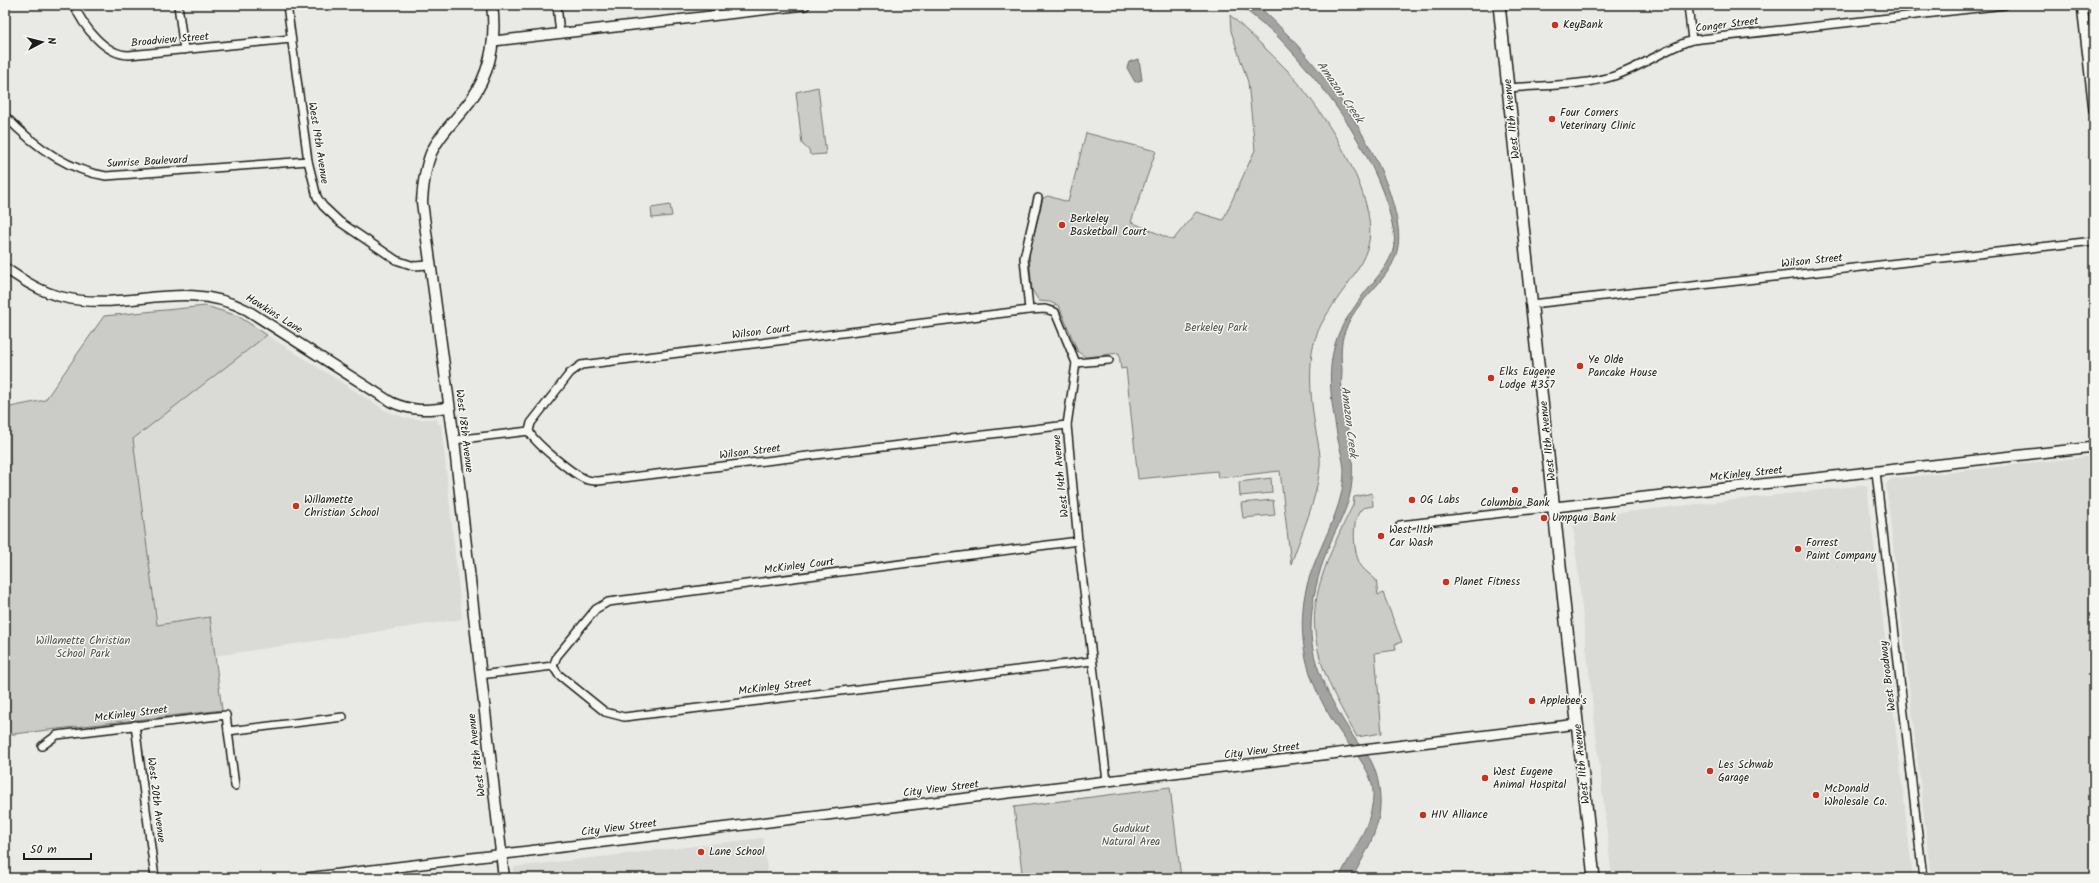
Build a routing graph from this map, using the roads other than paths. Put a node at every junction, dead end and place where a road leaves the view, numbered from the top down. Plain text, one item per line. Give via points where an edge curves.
1 (74, 5) edge
2 (178, 5) edge
3 (287, 5) edge
4 (492, 5) edge
5 (557, 5) edge
6 (804, 5) edge
7 (1499, 5) edge
8 (1688, 5) edge
9 (2005, 5) edge
10 (2082, 5) edge
11 (560, 34) junction
12 (291, 39) junction
13 (1692, 40) junction
14 (494, 41) junction
15 (184, 50) junction
16 (1508, 88) junction
17 (2094, 110) edge
18 (5, 116) edge
19 (308, 161) junction
20 (1038, 198) dead end
21 (2094, 241) edge
22 (429, 265) junction
23 (5, 268) edge
24 (1532, 304) junction
25 (1029, 310) junction
26 (1109, 360) dead end
27 (1076, 363) junction
28 (449, 407) junction
29 (1067, 425) junction
30 (529, 431) junction
31 (454, 440) junction
32 (2094, 447) edge
33 (1876, 472) junction
34 (1555, 507) junction
35 (1400, 525) dead end
36 (1078, 542) junction
37 (1092, 661) junction
38 (553, 666) junction
39 (480, 675) junction
40 (342, 717) dead end
41 (1578, 724) junction
42 (135, 725) junction
43 (228, 731) junction
44 (42, 746) dead end
45 (1107, 781) junction
46 (235, 786) dead end
47 (501, 855) junction
48 (155, 878) edge
49 (306, 878) edge
50 (504, 878) edge
51 (1594, 878) edge
52 (1923, 878) edge

1 - 15 street, Broadview Street via 98,39 107,49 118,54
2 - 15 street
3 - 12 street, West 19th Avenue
4 - 14 main road, West 18th Avenue
5 - 11 street
6 - 11 street
7 - 16 main road, West 11th Avenue
8 - 13 street
9 - 13 street, Conger Street
10 - 17 street
11 - 14 street
12 - 15 street, Broadview Street
12 - 19 street, West 19th Avenue
13 - 16 street, Conger Street via 1675,45 1629,70 1597,80
14 - 22 main road, West 18th Avenue via 488,68 474,97 439,139 427,166 422,202
16 - 24 main road, West 11th Avenue
18 - 19 street, Sunrise Boulevard via 65,163 80,170 106,176
19 - 22 street, West 19th Avenue via 317,197 336,219 396,260 414,266
20 - 25 street via 1024,258
21 - 24 street, Wilson Street
22 - 28 main road, West 18th Avenue
23 - 28 street, Hawkins Lane via 47,293 72,299 99,301 184,295 224,299 247,310 390,402 427,411
24 - 34 main road, West 11th Avenue
25 - 27 street via 1044,309 1055,312
25 - 30 street, Wilson Court via 582,365 570,373 531,423
26 - 27 street
27 - 29 street, West 14th Avenue
28 - 31 main road, West 18th Avenue
29 - 30 street, Wilson Street via 598,481 579,476 535,440
29 - 36 street, West 14th Avenue
30 - 31 street
31 - 39 main road, West 18th Avenue
32 - 33 street, McKinley Street
33 - 34 street, McKinley Street
33 - 52 street, West Broadway
34 - 35 street, McKinley Street
34 - 41 main road, West 11th Avenue
36 - 37 street, West 14th Avenue
36 - 38 street, McKinley Court via 608,602 596,609 557,656
37 - 38 street, McKinley Street via 624,718 605,712 558,674
37 - 45 street, West 14th Avenue
38 - 39 street
39 - 47 main road, West 18th Avenue
40 - 43 street
41 - 45 street, City View Street
41 - 51 main road, West 11th Avenue
42 - 43 street, McKinley Street via 226,715
42 - 44 street, McKinley Street via 57,735 48,739
42 - 48 street, West 20th Avenue
43 - 46 street
45 - 47 street, City View Street
47 - 49 street, City View Street
47 - 50 main road, West 18th Avenue

